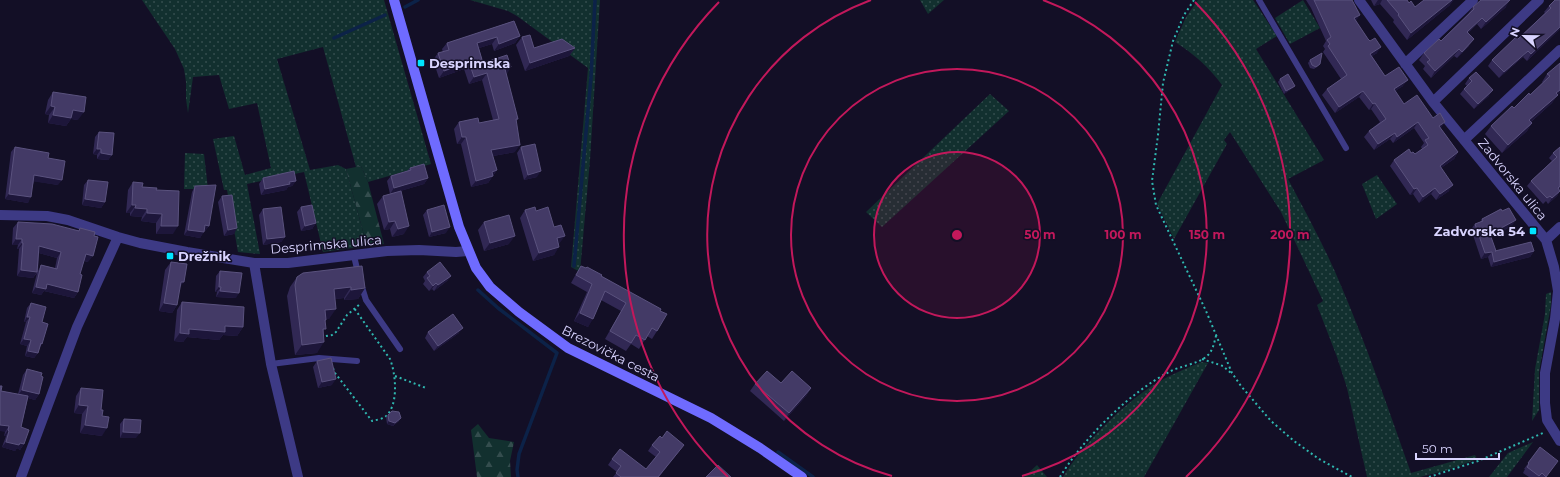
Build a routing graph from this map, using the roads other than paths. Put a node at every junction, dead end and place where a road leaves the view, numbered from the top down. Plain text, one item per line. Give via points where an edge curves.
1 (394, 0) edge
2 (1259, 0) edge
3 (1359, 0) edge
4 (1473, 0) edge
5 (1539, 0) edge
6 (1560, 50) edge
7 (1405, 64) junction
8 (1433, 102) junction
9 (1464, 140) junction
10 (1346, 148) dead end
11 (0, 215) edge
12 (1560, 227) edge
13 (118, 237) junction
14 (1546, 240) junction
15 (468, 251) junction
16 (354, 256) junction
17 (254, 263) junction
18 (400, 349) dead end
19 (357, 361) dead end
20 (270, 364) junction
21 (1560, 441) edge
22 (21, 477) edge
23 (298, 477) edge
24 (802, 477) edge

1 - 15 main road, Brezovička cesta
2 - 10 lane
3 - 7 street, Zadvorska ulica
4 - 7 street
5 - 8 street
6 - 9 street, Zadvorska ulica
7 - 8 street, Zadvorska ulica
8 - 9 street, Zadvorska ulica
9 - 14 street, Zadvorska ulica
11 - 13 street, Desprimska ulica via 47,216 68,220
12 - 14 street
13 - 17 street, Desprimska ulica
13 - 22 street via 77,327
14 - 21 street, Zadvorska ulica via 1558,291 1545,373 1545,413
15 - 16 street, Desprimska ulica via 387,251
15 - 24 main road, Brezovička cesta via 476,268 490,287 568,348 711,418
16 - 17 street, Desprimska ulica via 288,263
16 - 18 lane via 366,300
17 - 20 street
19 - 20 lane via 319,358
20 - 23 street

